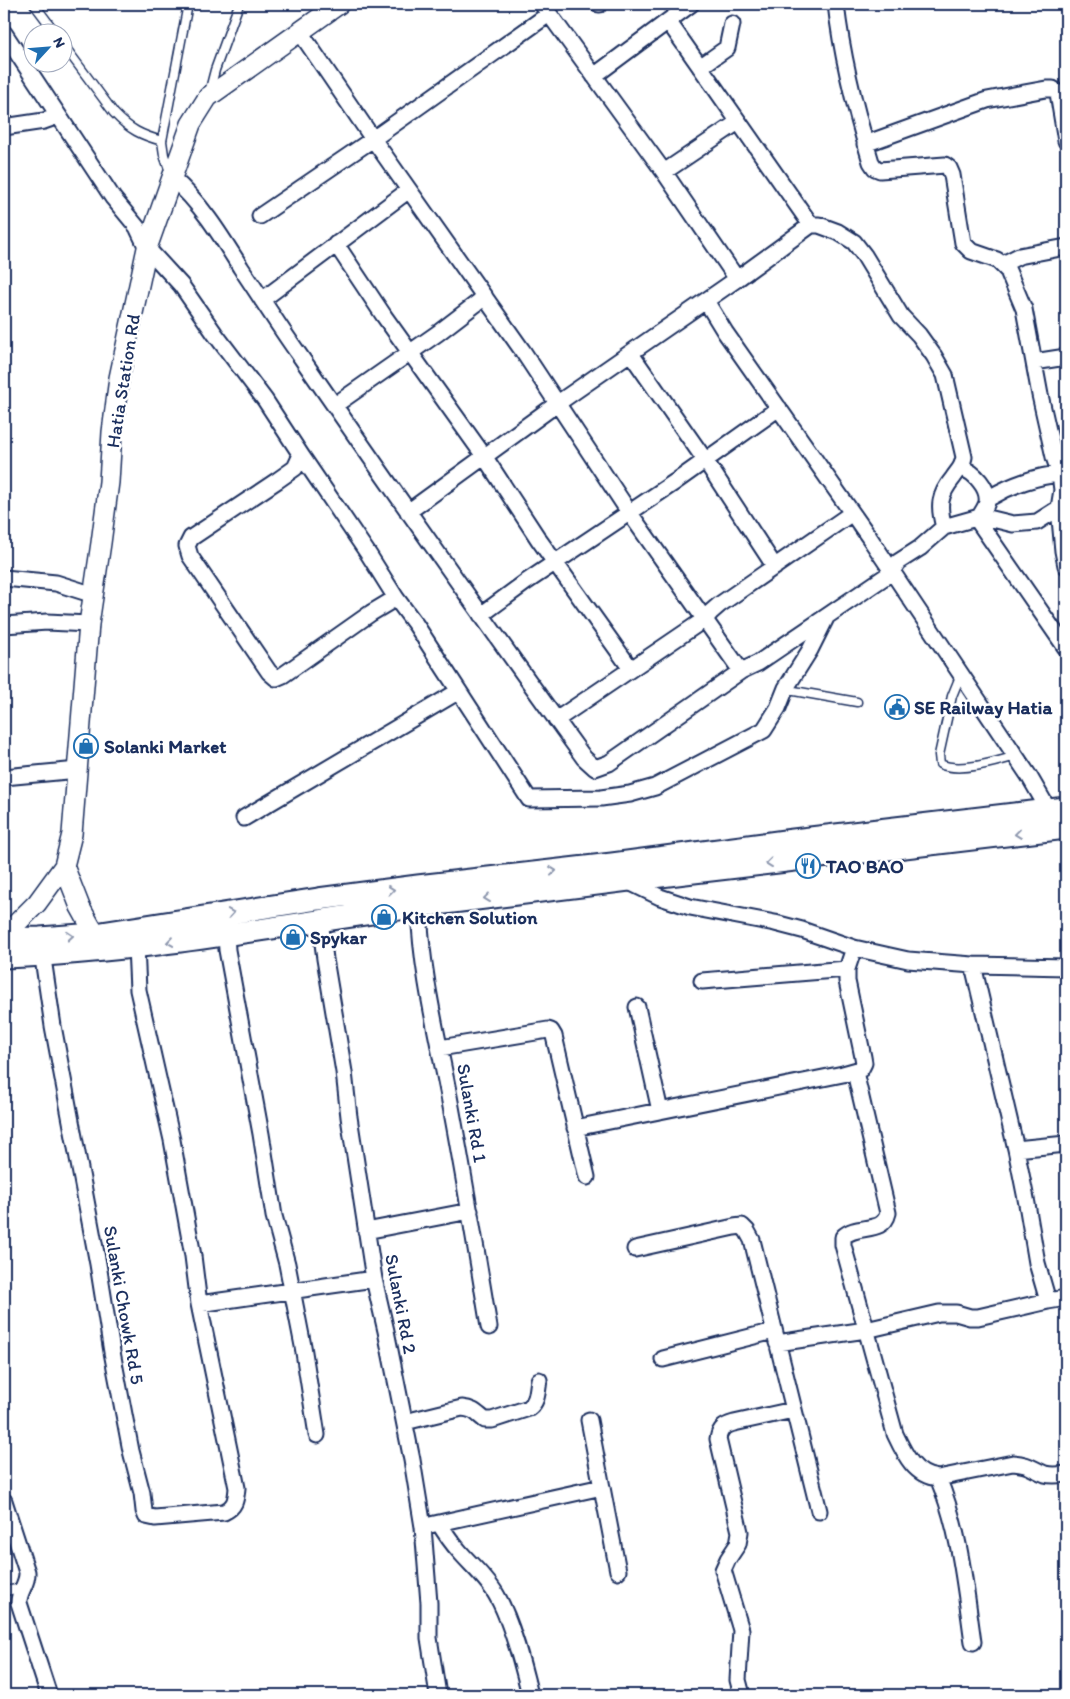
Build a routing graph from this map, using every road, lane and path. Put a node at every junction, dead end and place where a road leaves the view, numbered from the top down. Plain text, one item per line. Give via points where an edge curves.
1 (34, 4) edge
2 (188, 4) edge
3 (239, 4) edge
4 (339, 4) edge
5 (691, 4) edge
6 (836, 4) edge
7 (546, 9) edge
8 (668, 21) junction
9 (48, 22) edge
10 (732, 24) dead end
11 (300, 32) junction
12 (4, 33) edge
13 (72, 57) edge
14 (700, 68) junction
15 (594, 76) junction
16 (208, 97) junction
17 (58, 116) junction
18 (738, 122) junction
19 (4, 127) edge
20 (373, 139) junction
21 (162, 141) junction
22 (1066, 141) edge
23 (865, 144) junction
24 (664, 172) junction
25 (172, 178) junction
26 (409, 190) junction
27 (260, 216) dead end
28 (811, 225) junction
29 (336, 244) junction
30 (1066, 247) edge
31 (146, 248) junction
32 (1003, 264) junction
33 (737, 279) junction
34 (485, 297) junction
35 (262, 300) junction
36 (706, 300) junction
37 (410, 352) junction
38 (631, 354) junction
39 (1066, 357) edge
40 (1034, 362) junction
41 (558, 403) junction
42 (335, 406) junction
43 (779, 408) junction
44 (301, 455) junction
45 (484, 456) junction
46 (705, 460) junction
47 (962, 468) junction
48 (1063, 473) edge
49 (986, 492) junction
50 (1063, 511) edge
51 (408, 512) junction
52 (630, 512) junction
53 (852, 513) junction
54 (978, 517) junction
55 (944, 527) junction
56 (555, 562) junction
57 (1066, 566) edge
58 (775, 567) junction
59 (892, 572) junction
60 (4, 578) edge
61 (94, 595) junction
62 (396, 598) junction
63 (481, 615) junction
64 (827, 616) junction
65 (705, 619) junction
66 (89, 624) junction
67 (4, 625) edge
68 (1066, 648) edge
69 (631, 669) junction
70 (741, 671) junction
71 (961, 674) junction
72 (786, 688) junction
73 (459, 691) junction
74 (857, 702) dead end
75 (556, 720) junction
76 (1016, 756) junction
77 (78, 770) junction
78 (4, 776) edge
79 (1057, 809) edge
80 (244, 818) dead end
81 (1059, 829) edge
82 (64, 866) junction
83 (625, 880) junction
84 (419, 907) junction
85 (320, 920) junction
86 (226, 934) junction
87 (4, 938) edge
88 (96, 942) junction
89 (136, 946) junction
90 (41, 947) junction
91 (854, 948) junction
92 (4, 957) edge
93 (973, 965) junction
94 (1066, 967) edge
95 (847, 969) junction
96 (702, 981) dead end
97 (637, 1007) dead end
98 (440, 1048) junction
99 (855, 1072) junction
100 (660, 1111) junction
101 (575, 1128) junction
102 (1066, 1144) edge
103 (1016, 1149) junction
104 (587, 1177) dead end
105 (470, 1211) junction
106 (366, 1231) junction
107 (634, 1249) dead end
108 (374, 1279) junction
109 (292, 1291) junction
110 (1066, 1298) edge
111 (1048, 1301) junction
112 (199, 1304) junction
113 (488, 1327) dead end
114 (866, 1330) junction
115 (776, 1337) junction
116 (663, 1359) dead end
117 (539, 1380) dead end
118 (794, 1410) junction
119 (589, 1420) dead end
120 (405, 1422) junction
121 (316, 1435) dead end
122 (1066, 1474) edge
123 (938, 1478) junction
124 (602, 1487) junction
125 (4, 1501) edge
126 (819, 1511) dead end
127 (439, 1523) junction
128 (424, 1527) junction
129 (618, 1571) dead end
130 (23, 1588) junction
131 (4, 1591) edge
132 (973, 1642) dead end
133 (49, 1695) edge
134 (438, 1695) edge
135 (530, 1695) edge
136 (742, 1695) edge

1 - 9 lane
2 - 21 lane
3 - 16 lane
4 - 11 street, Hatia Station Rd
5 - 8 street
6 - 23 street via 848,79
7 - 15 street
7 - 20 street
8 - 14 street
8 - 15 street
10 - 14 street via 727,48
11 - 16 street, Hatia Station Rd
11 - 20 street
12 - 17 street
13 - 21 lane via 123,123 134,131
14 - 18 street
15 - 24 street
16 - 25 street, Hatia Station Rd via 191,124
17 - 19 street
17 - 31 street via 113,198 137,227
18 - 24 street
18 - 28 street
20 - 26 street
20 - 27 street
21 - 25 lane
22 - 23 street via 1058,93 1046,89 987,100
23 - 32 street via 870,162 880,170 945,165 949,168 963,243 971,251
24 - 33 street
25 - 31 street, Hatia Station Rd
25 - 35 street via 203,210
26 - 29 street
26 - 34 street
28 - 33 street
28 - 47 street via 838,232 854,242 901,316 934,356 945,375 964,457
29 - 35 street
29 - 37 street
30 - 32 street via 1019,256
31 - 44 street via 181,285
31 - 61 street, Hatia Station Rd via 119,378
32 - 40 street via 1024,309
33 - 36 street
34 - 37 street
34 - 41 street
35 - 42 street
36 - 38 street
36 - 43 street
37 - 42 street
37 - 45 street
38 - 41 street
38 - 46 street
39 - 40 street
40 - 48 street via 1054,457
41 - 45 street
41 - 52 street
42 - 51 street
43 - 46 street
43 - 53 street
44 - 62 street
44 - 62 street via 295,468 191,538 187,546 190,556 276,678
45 - 51 street
45 - 56 street
46 - 52 street
46 - 58 street
47 - 49 street via 970,471
47 - 55 street via 945,488 940,500
48 - 49 street via 1006,488 991,497
48 - 50 street
49 - 54 street via 987,503
50 - 54 street via 1037,522 1013,524
50 - 57 street
51 - 63 street
52 - 56 street
52 - 65 street
53 - 58 street
53 - 59 street
54 - 55 street
54 - 68 street
55 - 59 street via 898,562
56 - 63 street
56 - 69 street
58 - 65 street
59 - 64 street
59 - 71 street
60 - 61 street via 56,583
61 - 66 street, Hatia Station Rd
62 - 73 street
63 - 75 street
64 - 70 street
64 - 72 street
65 - 69 street
65 - 70 street
66 - 67 street
66 - 77 street, Hatia Station Rd
69 - 75 street
70 - 75 street via 609,763 595,768
71 - 76 street
71 - 76 lane via 952,696 939,755 940,764 949,768 986,764
72 - 73 street via 764,730 655,787 601,798 529,799
72 - 74 lane
73 - 80 street
76 - 79 street
77 - 78 street
77 - 82 street, Hatia Station Rd via 72,834
79 - 81 street
88 -> 79 main road via 364,893
81 -> 83 main road
82 - 87 street via 38,903
82 - 88 street
83 -> 84 main road
83 - 91 street via 690,907 775,923
84 - 85 main road
84 - 98 street, Sulanki Rd 1 via 430,1005
85 - 86 main road
85 - 106 street, Sulanki Rd 2
86 -> 89 main road
86 - 109 street via 274,1216
87 - 90 main road
88 - 89 main road
88 - 90 main road
89 - 112 street via 138,990 172,1140
90 - 92 main road
90 - 112 street, Sulanki Chowk Rd 5 via 112,1352 146,1516 224,1512 230,1510 236,1498
91 - 93 street via 908,960
91 - 95 street
93 - 94 street
93 - 103 street
95 - 96 street
95 - 99 street via 849,994 864,1058 861,1069
97 - 100 street
98 - 101 street via 551,1031
98 - 105 street, Sulanki Rd 1
99 - 100 street
99 - 114 street via 888,1213 882,1225 855,1230 843,1237
100 - 101 street
101 - 104 street
102 - 103 street
103 - 111 street via 1037,1263
105 - 106 street
105 - 113 street, Sulanki Rd 1
106 - 108 street, Sulanki Rd 2
107 - 115 street via 742,1226 752,1240
108 - 109 street
108 - 120 street, Sulanki Rd 2
109 - 112 street
109 - 121 street
110 - 111 street
111 - 114 street via 978,1317 939,1313
114 - 115 street
114 - 123 street via 895,1434 905,1456 919,1471
115 - 116 street
115 - 118 street
117 - 120 street via 534,1404 492,1420 485,1420 471,1408 462,1408
118 - 126 street
118 - 136 street via 734,1423 719,1431 718,1439 740,1532 738,1544 724,1570 741,1630 738,1680
119 - 124 street
120 - 128 street, Sulanki Rd 2
122 - 123 street via 1045,1474 1024,1464 1013,1463
123 - 132 street via 956,1534
124 - 127 street
124 - 129 street
125 - 130 street via 27,1572
127 - 128 street
127 - 135 street via 451,1542 490,1585 505,1611
128 - 134 street, Sulanki Rd 2 via 428,1638
130 - 131 lane
130 - 133 street via 19,1604

